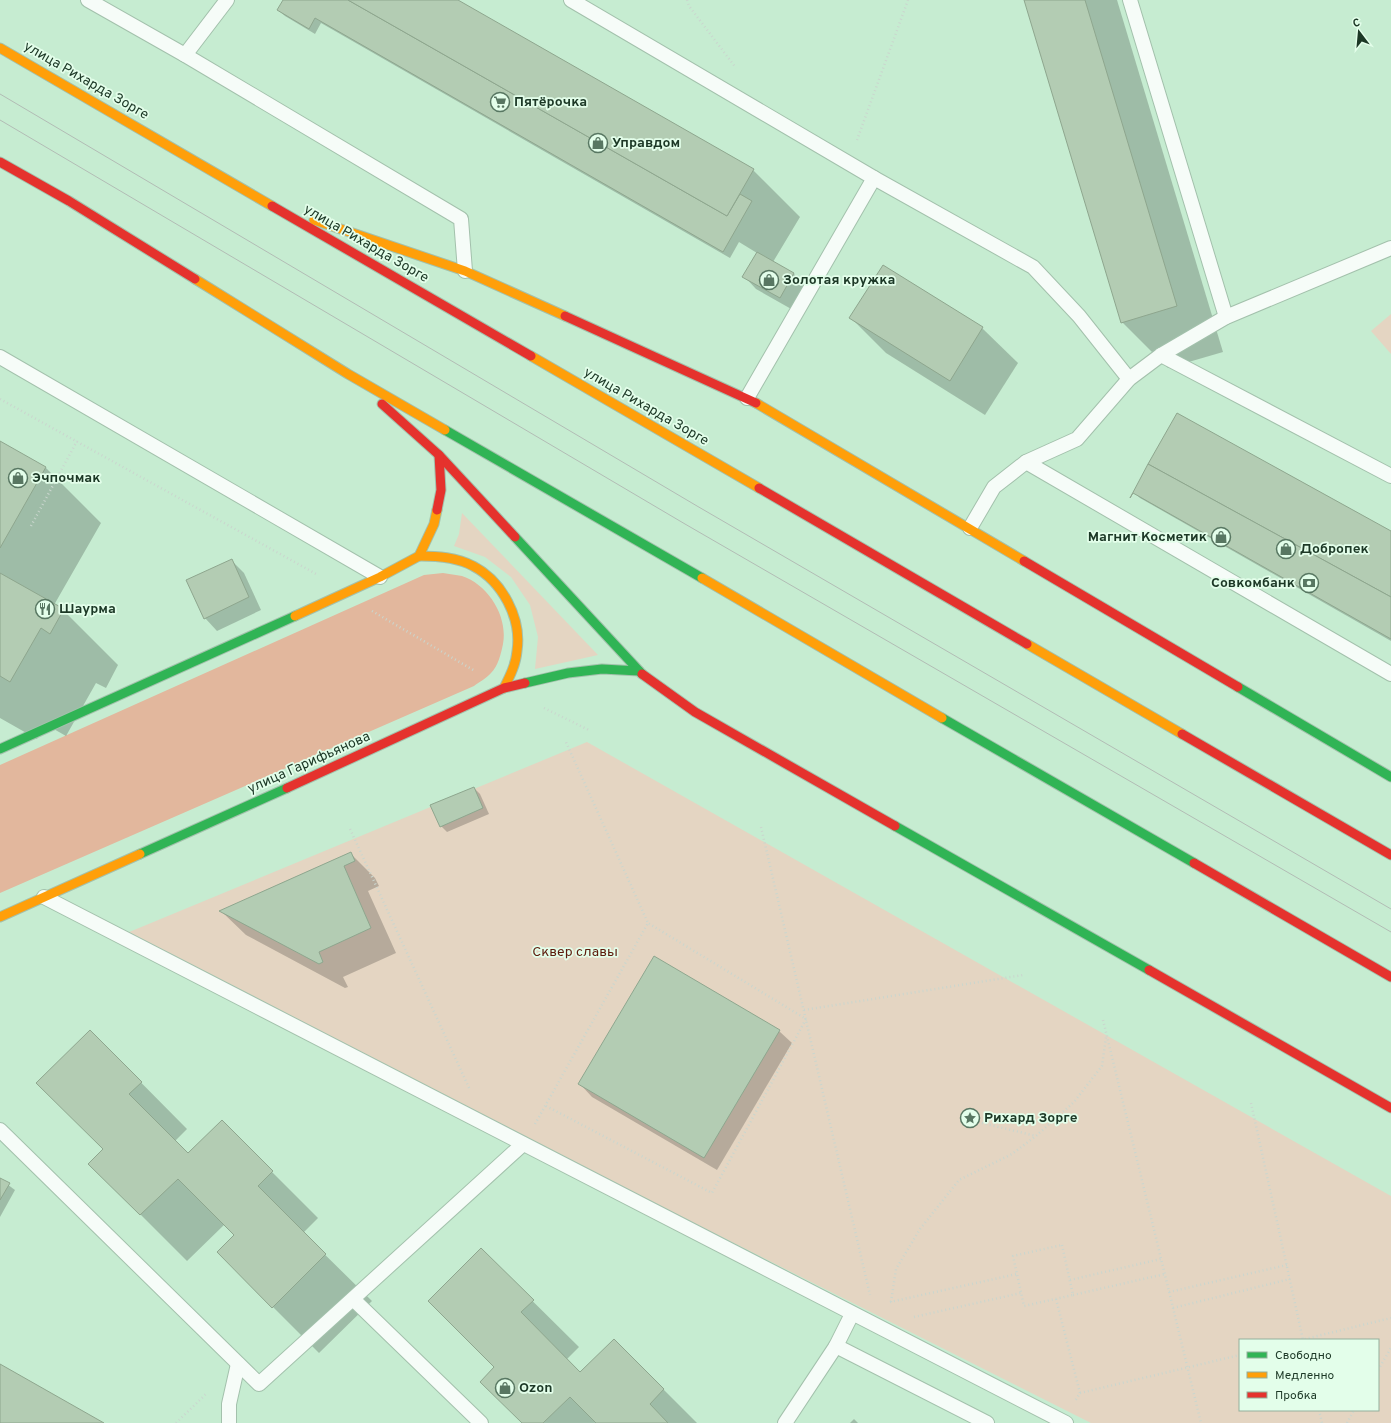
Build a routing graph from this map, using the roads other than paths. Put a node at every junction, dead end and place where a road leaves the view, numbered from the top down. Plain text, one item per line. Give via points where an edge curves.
1 (88, 0) edge
2 (227, 0) edge
3 (571, 0) edge
4 (1130, 0) edge
5 (0, 48) edge
6 (185, 55) junction
7 (0, 162) edge
8 (874, 178) junction
9 (269, 204) junction
10 (1391, 248) edge
11 (465, 271) junction
12 (1226, 317) junction
13 (1161, 354) junction
14 (0, 356) edge
15 (348, 374) junction
16 (1129, 380) junction
17 (747, 398) junction
18 (439, 455) junction
19 (1026, 462) junction
20 (1391, 476) edge
21 (970, 528) junction
22 (419, 556) junction
23 (380, 577) junction
24 (639, 671) junction
25 (1391, 674) edge
26 (504, 688) junction
27 (0, 748) edge
28 (1391, 777) edge
29 (1391, 855) edge
30 (44, 897) junction
31 (0, 917) edge
32 (1391, 977) edge
33 (1391, 1108) edge
34 (0, 1130) edge
35 (523, 1144) junction
36 (353, 1299) junction
37 (852, 1314) junction
38 (836, 1346) junction
39 (238, 1364) junction
40 (1064, 1422) edge
41 (229, 1423) edge
42 (481, 1423) edge
43 (785, 1423) edge
44 (987, 1423) edge

1 - 6 lane
2 - 6 lane
3 - 8 lane
4 - 12 lane
5 - 9 main road, улица Рихарда Зорге
6 - 11 lane via 461,219
7 - 15 main road via 68,201
8 - 16 lane via 1033,267 1079,316
8 - 17 lane
9 - 11 main road
9 - 29 main road, улица Рихарда Зорге
10 - 12 lane
11 - 17 main road
12 - 13 lane
13 - 16 lane
13 - 20 lane
14 - 23 lane
15 - 18 main road
15 - 32 main road
16 - 19 lane via 1077,439
17 - 21 main road
18 - 22 main road via 441,490 434,524
18 - 24 main road
19 - 21 lane via 994,487
19 - 25 lane
21 - 28 main road
22 - 23 main road
22 - 26 main road via 447,556 474,565 496,583 511,607 518,634 516,662
23 - 27 main road
24 - 26 main road, улица Гарифьянова via 602,669 568,673
24 - 33 main road via 695,712
26 - 30 main road, улица Гарифьянова via 375,750
30 - 31 main road, улица Гарифьянова
30 - 35 lane
34 - 39 lane
35 - 36 lane
35 - 37 lane
36 - 39 lane via 259,1384
36 - 42 lane
37 - 38 lane
37 - 40 lane
38 - 43 lane
38 - 44 lane
39 - 41 lane via 229,1404

